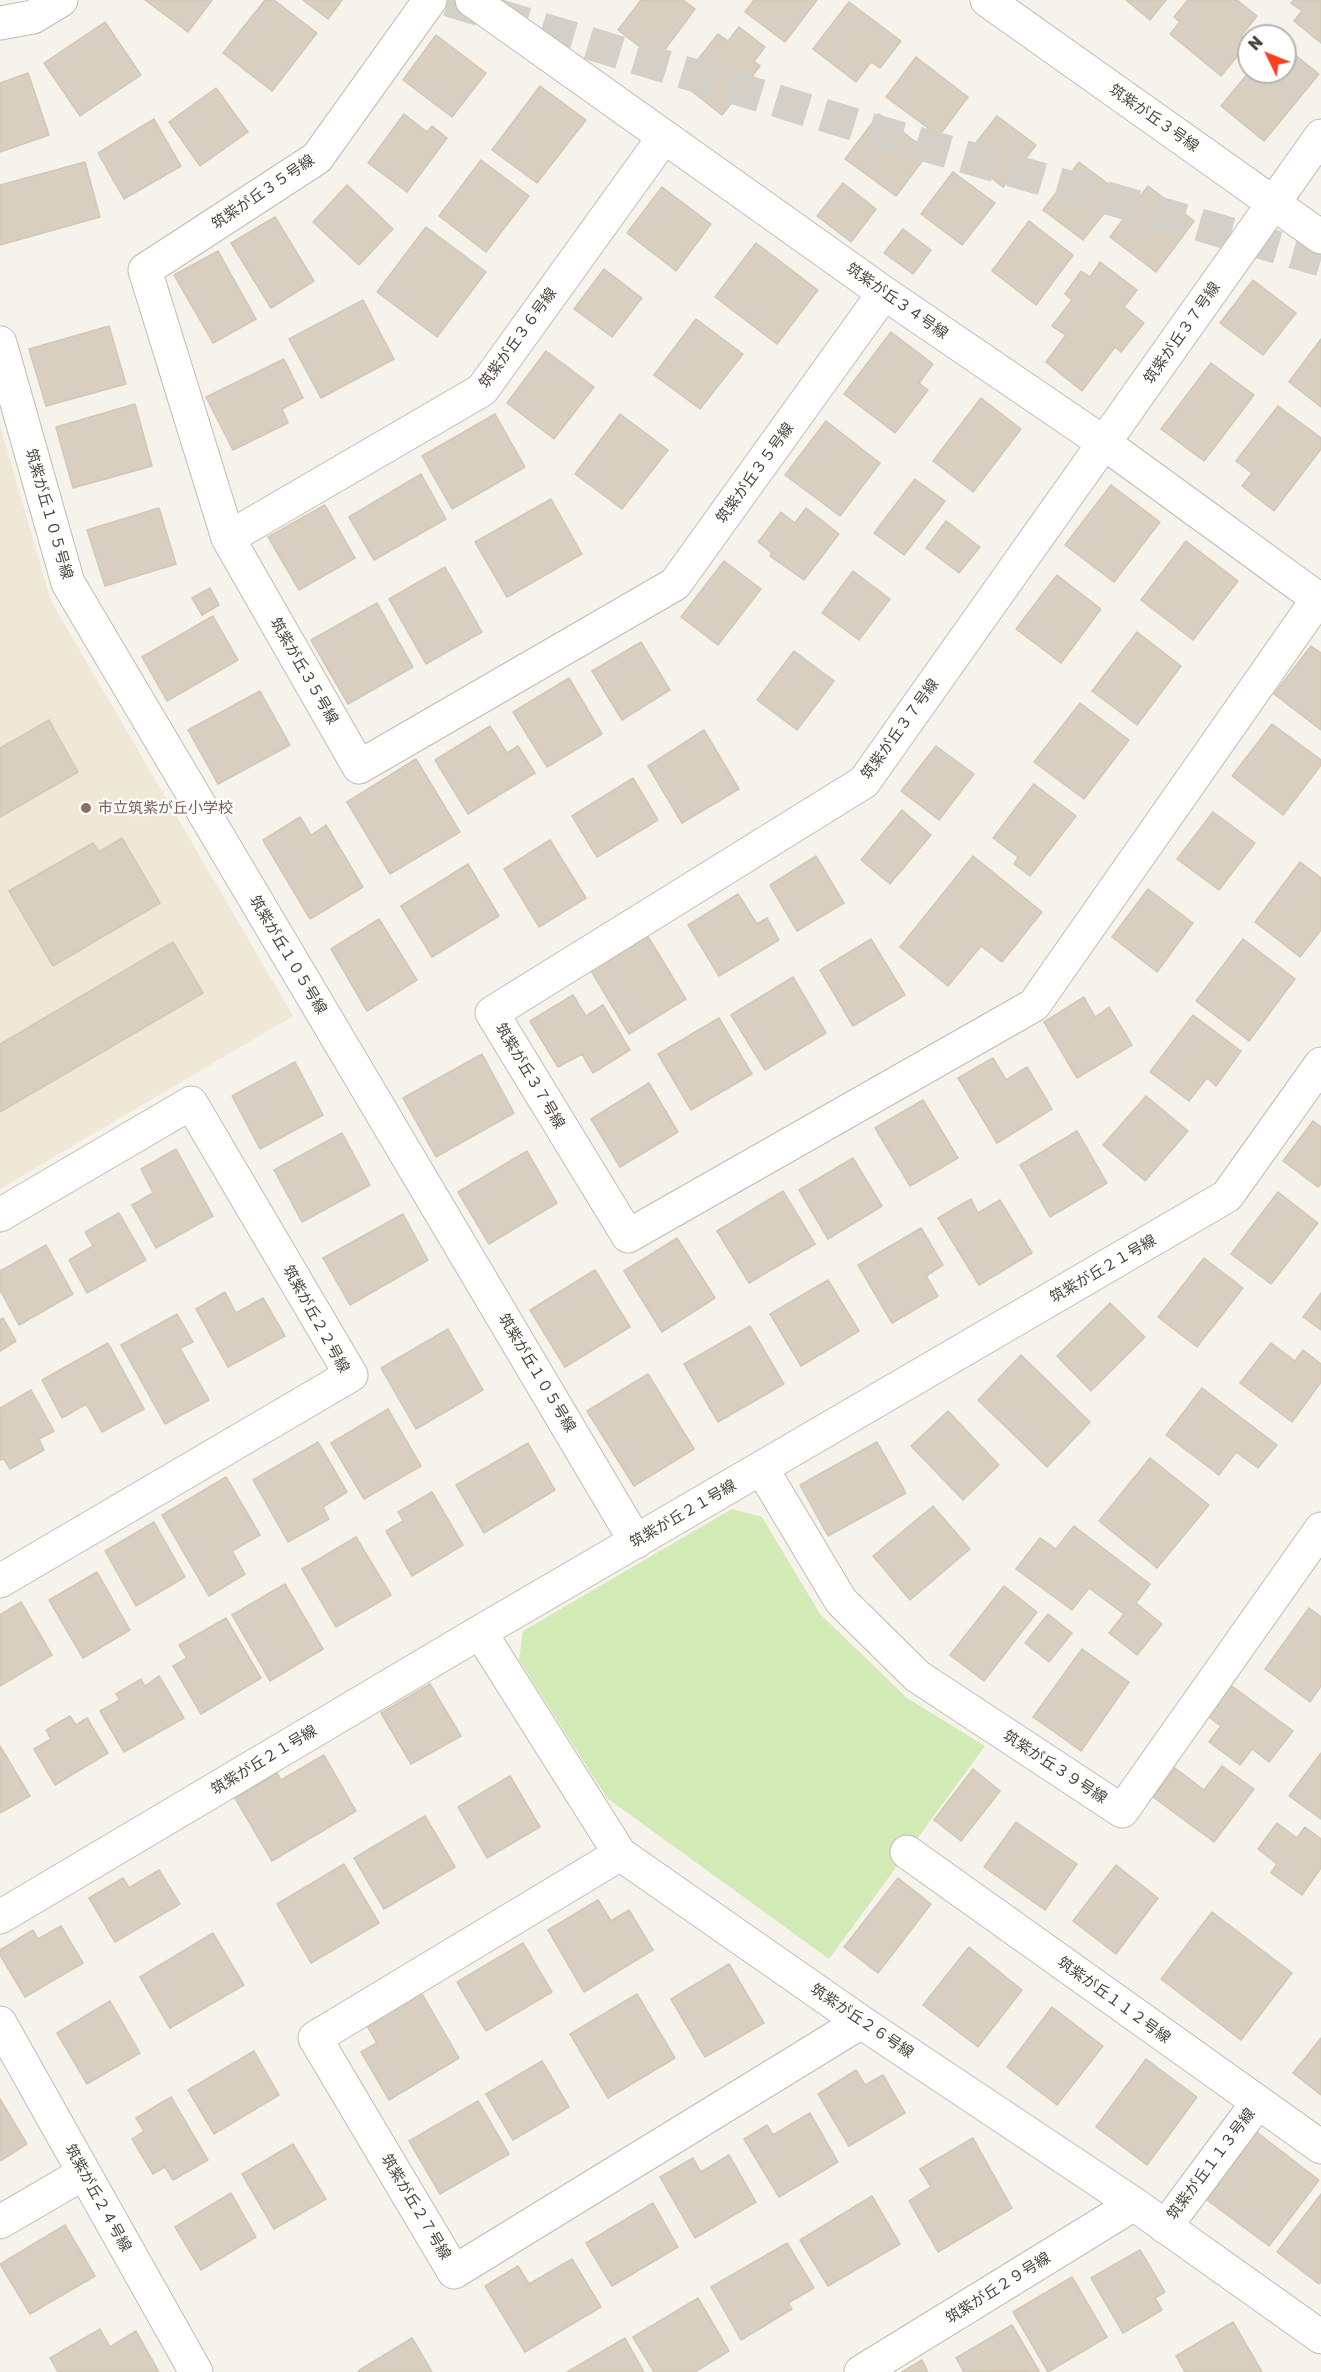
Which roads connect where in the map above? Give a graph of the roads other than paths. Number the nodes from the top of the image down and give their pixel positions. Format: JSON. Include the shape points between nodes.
{"nodes":[{"id":1,"x":61,"y":0,"type":"edge"},
{"id":2,"x":430,"y":0,"type":"edge"},
{"id":3,"x":472,"y":0,"type":"edge"},
{"id":4,"x":987,"y":0,"type":"edge"},
{"id":5,"x":0,"y":23,"type":"edge"},
{"id":6,"x":664,"y":136,"type":"junction"},
{"id":7,"x":1321,"y":136,"type":"edge"},
{"id":8,"x":1274,"y":203,"type":"junction"},
{"id":9,"x":1321,"y":237,"type":"edge"},
{"id":10,"x":884,"y":293,"type":"junction"},
{"id":11,"x":0,"y":344,"type":"edge"},
{"id":12,"x":1104,"y":442,"type":"junction"},
{"id":13,"x":228,"y":538,"type":"junction"},
{"id":14,"x":1320,"y":600,"type":"edge"},
{"id":15,"x":1321,"y":1064,"type":"edge"},
{"id":16,"x":0,"y":1215,"type":"edge"},
{"id":17,"x":762,"y":1469,"type":"junction"},
{"id":18,"x":1321,"y":1529,"type":"edge"},
{"id":19,"x":636,"y":1542,"type":"junction"},
{"id":20,"x":0,"y":1581,"type":"edge"},
{"id":21,"x":480,"y":1632,"type":"junction"},
{"id":22,"x":908,"y":1852,"type":"dead end"},
{"id":23,"x":620,"y":1854,"type":"junction"},
{"id":24,"x":0,"y":1917,"type":"edge"},
{"id":25,"x":861,"y":2022,"type":"junction"},
{"id":26,"x":0,"y":2023,"type":"edge"},
{"id":27,"x":1258,"y":2102,"type":"junction"},
{"id":28,"x":1321,"y":2147,"type":"edge"},
{"id":29,"x":84,"y":2173,"type":"junction"},
{"id":30,"x":1134,"y":2204,"type":"junction"},
{"id":31,"x":0,"y":2222,"type":"edge"},
{"id":32,"x":1165,"y":2226,"type":"junction"},
{"id":33,"x":1321,"y":2337,"type":"edge"},
{"id":34,"x":195,"y":2372,"type":"edge"},
{"id":35,"x":861,"y":2372,"type":"edge"}],
"edges":[{"from":1,"to":5,"type":"street","via":[[33,17]]},
{"from":2,"to":13,"type":"street","name":"筑紫が丘３５号線","via":[[317,158],[145,270]]},
{"from":3,"to":6,"type":"street","name":"筑紫が丘３４号線"},
{"from":4,"to":8,"type":"street","name":"筑紫が丘３号線"},
{"from":6,"to":10,"type":"street","name":"筑紫が丘３４号線"},
{"from":6,"to":13,"type":"street","name":"筑紫が丘３６号線","via":[[482,390]]},
{"from":7,"to":8,"type":"street","name":"筑紫が丘３７号線"},
{"from":8,"to":9,"type":"street","name":"筑紫が丘３号線"},
{"from":8,"to":12,"type":"street","name":"筑紫が丘３７号線"},
{"from":10,"to":12,"type":"street","name":"筑紫が丘３４号線"},
{"from":10,"to":13,"type":"street","name":"筑紫が丘３５号線","via":[[675,584],[359,767]]},
{"from":11,"to":19,"type":"street","name":"筑紫が丘１０５号線","via":[[68,583]]},
{"from":12,"to":14,"type":"street","name":"筑紫が丘３４号線"},
{"from":12,"to":14,"type":"street","name":"筑紫が丘３７号線","via":[[864,782],[492,1013],[628,1236],[1034,1005]]},
{"from":15,"to":17,"type":"street","name":"筑紫が丘２１号線","via":[[1227,1197]]},
{"from":16,"to":20,"type":"street","name":"筑紫が丘２２号線","via":[[190,1103],[351,1375]]},
{"from":17,"to":18,"type":"street","name":"筑紫が丘３９号線","via":[[841,1601],[917,1676],[1122,1811]]},
{"from":17,"to":19,"type":"street","name":"筑紫が丘２１号線"},
{"from":19,"to":21,"type":"street","name":"筑紫が丘２１号線"},
{"from":21,"to":23,"type":"street","name":"筑紫が丘２６号線"},
{"from":21,"to":24,"type":"street","name":"筑紫が丘２１号線"},
{"from":22,"to":27,"type":"street","name":"筑紫が丘１１２号線"},
{"from":23,"to":25,"type":"street","name":"筑紫が丘２６号線"},
{"from":23,"to":25,"type":"street","name":"筑紫が丘２７号線","via":[[315,2037],[454,2272]]},
{"from":25,"to":30,"type":"street","name":"筑紫が丘２６号線"},
{"from":26,"to":29,"type":"street","name":"筑紫が丘２４号線"},
{"from":27,"to":28,"type":"street","name":"筑紫が丘１１２号線"},
{"from":27,"to":32,"type":"street","name":"筑紫が丘１１３号線"},
{"from":29,"to":31,"type":"street"},
{"from":29,"to":34,"type":"street","name":"筑紫が丘２４号線"},
{"from":30,"to":32,"type":"street","name":"筑紫が丘２６号線"},
{"from":30,"to":35,"type":"street","name":"筑紫が丘２９号線"},
{"from":32,"to":33,"type":"street","name":"筑紫が丘２６号線"}]}
